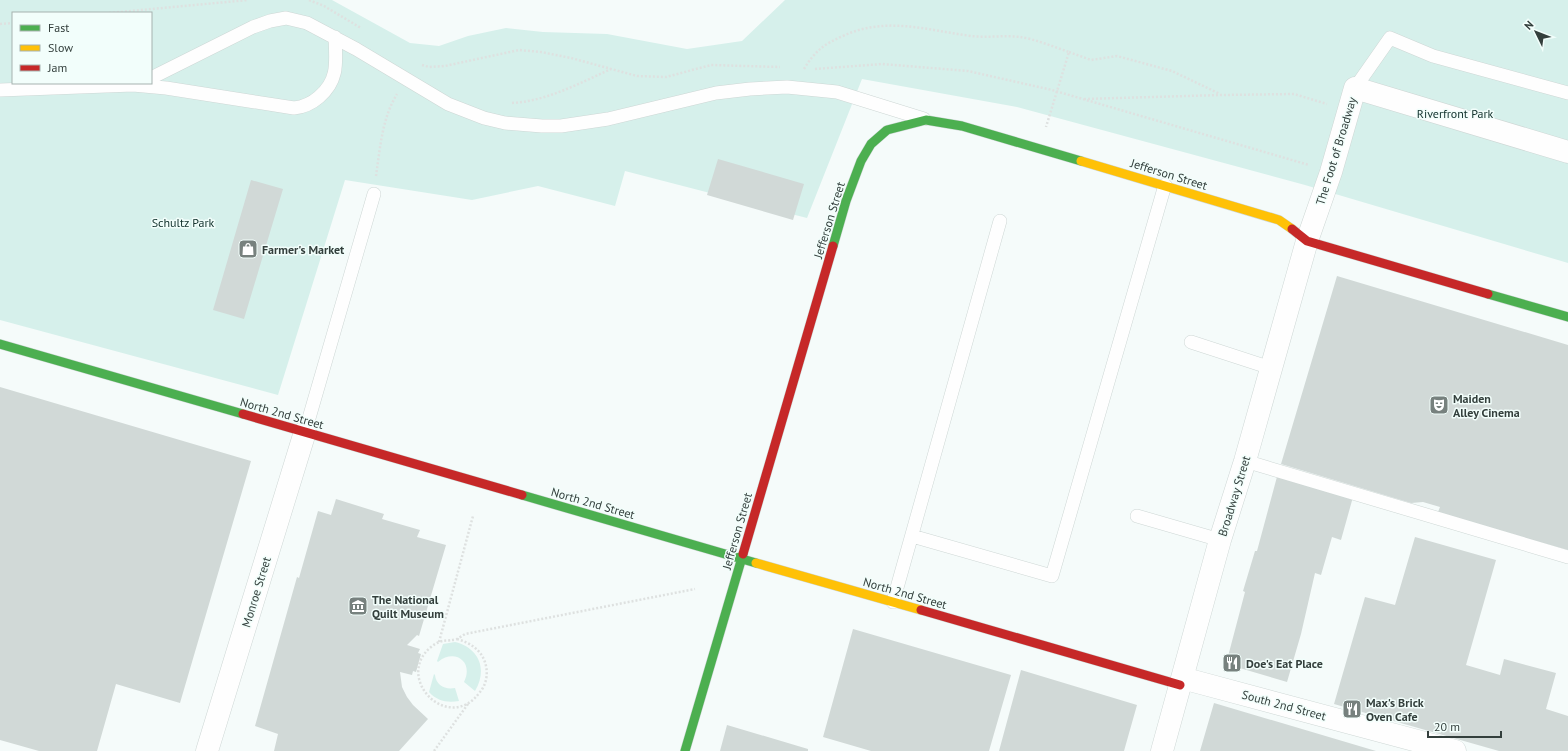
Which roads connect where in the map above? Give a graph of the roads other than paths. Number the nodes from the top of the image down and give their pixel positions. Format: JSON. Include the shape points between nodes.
{"nodes":[{"id":1,"x":335,"y":37,"type":"junction"},
{"id":2,"x":152,"y":78,"type":"edge"},
{"id":3,"x":136,"y":84,"type":"edge"},
{"id":4,"x":1355,"y":88,"type":"junction"},
{"id":5,"x":0,"y":90,"type":"edge"},
{"id":6,"x":1568,"y":93,"type":"edge"},
{"id":7,"x":926,"y":120,"type":"junction"},
{"id":8,"x":1568,"y":152,"type":"edge"},
{"id":9,"x":1165,"y":185,"type":"junction"},
{"id":10,"x":374,"y":194,"type":"road end"},
{"id":11,"x":1000,"y":221,"type":"dead end"},
{"id":12,"x":1307,"y":241,"type":"junction"},
{"id":13,"x":1568,"y":317,"type":"edge"},
{"id":14,"x":1191,"y":342,"type":"dead end"},
{"id":15,"x":0,"y":344,"type":"edge"},
{"id":16,"x":1271,"y":368,"type":"junction"},
{"id":17,"x":304,"y":432,"type":"junction"},
{"id":18,"x":1246,"y":461,"type":"junction"},
{"id":19,"x":1137,"y":516,"type":"dead end"},
{"id":20,"x":912,"y":536,"type":"junction"},
{"id":21,"x":1220,"y":540,"type":"junction"},
{"id":22,"x":1568,"y":557,"type":"edge"},
{"id":23,"x":742,"y":559,"type":"junction"},
{"id":24,"x":893,"y":602,"type":"junction"},
{"id":25,"x":1181,"y":681,"type":"junction"},
{"id":26,"x":207,"y":751,"type":"edge"},
{"id":27,"x":685,"y":751,"type":"edge"},
{"id":28,"x":1162,"y":751,"type":"edge"},
{"id":29,"x":1455,"y":751,"type":"edge"}],
"edges":[{"from":1,"to":2,"type":"lane","via":[[297,20],[270,20]]},
{"from":1,"to":3,"type":"lane","via":[[334,78],[321,96],[303,108]]},
{"from":1,"to":7,"type":"lane","via":[[448,104],[505,123],[561,126],[608,120],[716,93],[787,86],[837,92]]},
{"from":3,"to":5,"type":"lane"},
{"from":4,"to":6,"type":"lane","via":[[1390,38],[1433,56]]},
{"from":4,"to":8,"type":"street","name":"The Foot of Broadway"},
{"from":4,"to":12,"type":"street","name":"The Foot of Broadway","via":[[1331,172]]},
{"from":7,"to":9,"type":"street","name":"Jefferson Street","via":[[962,126]]},
{"from":7,"to":23,"type":"street","name":"Jefferson Street","via":[[887,130],[871,144],[861,161],[844,209]]},
{"from":9,"to":12,"type":"street","name":"Jefferson Street","via":[[1284,222]]},
{"from":9,"to":20,"type":"lane","via":[[1052,576]]},
{"from":10,"to":17,"type":"lane"},
{"from":11,"to":20,"type":"lane"},
{"from":12,"to":13,"type":"street"},
{"from":12,"to":16,"type":"street","name":"Broadway Street"},
{"from":14,"to":16,"type":"lane"},
{"from":15,"to":17,"type":"street","name":"North 2nd Street"},
{"from":16,"to":18,"type":"street","name":"Broadway Street"},
{"from":17,"to":23,"type":"street","name":"North 2nd Street"},
{"from":17,"to":26,"type":"street","name":"Monroe Street"},
{"from":18,"to":21,"type":"street","name":"Broadway Street"},
{"from":18,"to":22,"type":"lane"},
{"from":19,"to":21,"type":"lane"},
{"from":20,"to":24,"type":"lane"},
{"from":21,"to":25,"type":"street","name":"Broadway Street"},
{"from":23,"to":24,"type":"street","name":"North 2nd Street"},
{"from":23,"to":27,"type":"street","name":"Jefferson Street"},
{"from":24,"to":25,"type":"street","name":"North 2nd Street"},
{"from":25,"to":28,"type":"street","name":"Broadway Street"},
{"from":25,"to":29,"type":"street","name":"South 2nd Street"}]}
